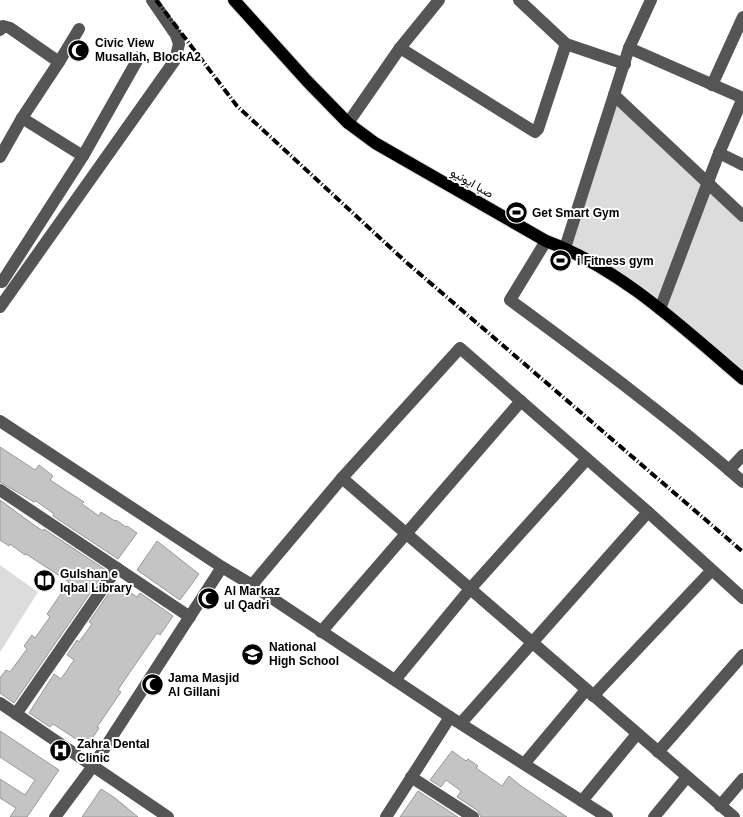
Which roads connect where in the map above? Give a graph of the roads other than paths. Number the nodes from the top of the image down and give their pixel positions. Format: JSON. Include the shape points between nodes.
{"nodes":[{"id":1,"x":152,"y":0,"type":"edge"},
{"id":2,"x":234,"y":0,"type":"edge"},
{"id":3,"x":438,"y":0,"type":"edge"},
{"id":4,"x":519,"y":0,"type":"edge"},
{"id":5,"x":651,"y":0,"type":"edge"},
{"id":6,"x":743,"y":17,"type":"edge"},
{"id":7,"x":79,"y":29,"type":"dead end"},
{"id":8,"x":0,"y":30,"type":"edge"},
{"id":9,"x":566,"y":44,"type":"junction"},
{"id":10,"x":400,"y":48,"type":"junction"},
{"id":11,"x":629,"y":48,"type":"junction"},
{"id":12,"x":139,"y":57,"type":"dead end"},
{"id":13,"x":59,"y":62,"type":"junction"},
{"id":14,"x":625,"y":64,"type":"junction"},
{"id":15,"x":712,"y":85,"type":"junction"},
{"id":16,"x":614,"y":95,"type":"junction"},
{"id":17,"x":743,"y":98,"type":"edge"},
{"id":18,"x":22,"y":118,"type":"junction"},
{"id":19,"x":348,"y":123,"type":"junction"},
{"id":20,"x":719,"y":153,"type":"junction"},
{"id":21,"x":83,"y":156,"type":"junction"},
{"id":22,"x":0,"y":157,"type":"edge"},
{"id":23,"x":743,"y":165,"type":"edge"},
{"id":24,"x":708,"y":183,"type":"junction"},
{"id":25,"x":743,"y":216,"type":"edge"},
{"id":26,"x":546,"y":241,"type":"junction"},
{"id":27,"x":565,"y":248,"type":"junction"},
{"id":28,"x":1,"y":281,"type":"edge"},
{"id":29,"x":14,"y":289,"type":"junction"},
{"id":30,"x":0,"y":307,"type":"edge"},
{"id":31,"x":660,"y":308,"type":"junction"},
{"id":32,"x":743,"y":379,"type":"edge"},
{"id":33,"x":521,"y":401,"type":"junction"},
{"id":34,"x":0,"y":421,"type":"edge"},
{"id":35,"x":743,"y":455,"type":"edge"},
{"id":36,"x":587,"y":459,"type":"junction"},
{"id":37,"x":729,"y":470,"type":"junction"},
{"id":38,"x":342,"y":478,"type":"junction"},
{"id":39,"x":743,"y":482,"type":"edge"},
{"id":40,"x":0,"y":490,"type":"edge"},
{"id":41,"x":648,"y":512,"type":"junction"},
{"id":42,"x":406,"y":533,"type":"junction"},
{"id":43,"x":117,"y":568,"type":"junction"},
{"id":44,"x":222,"y":568,"type":"junction"},
{"id":45,"x":711,"y":571,"type":"junction"},
{"id":46,"x":252,"y":585,"type":"junction"},
{"id":47,"x":470,"y":589,"type":"junction"},
{"id":48,"x":743,"y":598,"type":"edge"},
{"id":49,"x":190,"y":617,"type":"junction"},
{"id":50,"x":321,"y":632,"type":"junction"},
{"id":51,"x":532,"y":643,"type":"junction"},
{"id":52,"x":743,"y":655,"type":"edge"},
{"id":53,"x":395,"y":680,"type":"junction"},
{"id":54,"x":589,"y":693,"type":"junction"},
{"id":55,"x":0,"y":703,"type":"edge"},
{"id":56,"x":16,"y":714,"type":"junction"},
{"id":57,"x":456,"y":720,"type":"junction"},
{"id":58,"x":637,"y":734,"type":"junction"},
{"id":59,"x":658,"y":752,"type":"junction"},
{"id":60,"x":524,"y":764,"type":"junction"},
{"id":61,"x":93,"y":766,"type":"junction"},
{"id":62,"x":411,"y":777,"type":"junction"},
{"id":63,"x":687,"y":777,"type":"junction"},
{"id":64,"x":743,"y":779,"type":"edge"},
{"id":65,"x":582,"y":801,"type":"junction"},
{"id":66,"x":720,"y":806,"type":"junction"},
{"id":67,"x":56,"y":817,"type":"edge"},
{"id":68,"x":168,"y":817,"type":"edge"},
{"id":69,"x":386,"y":817,"type":"edge"},
{"id":70,"x":473,"y":817,"type":"edge"},
{"id":71,"x":607,"y":817,"type":"edge"},
{"id":72,"x":654,"y":817,"type":"edge"},
{"id":73,"x":734,"y":817,"type":"edge"}],
"edges":[{"from":1,"to":29,"type":"street","via":[[176,35],[179,44],[175,60]]},
{"from":2,"to":19,"type":"main road","name":"صبا ایونیو"},
{"from":3,"to":10,"type":"street"},
{"from":4,"to":9,"type":"street"},
{"from":5,"to":11,"type":"street"},
{"from":6,"to":15,"type":"street"},
{"from":7,"to":13,"type":"street"},
{"from":8,"to":13,"type":"street","via":[[3,26],[10,28]]},
{"from":9,"to":10,"type":"street","via":[[535,132]]},
{"from":9,"to":14,"type":"street"},
{"from":10,"to":19,"type":"street"},
{"from":11,"to":14,"type":"street"},
{"from":11,"to":15,"type":"street"},
{"from":12,"to":21,"type":"street"},
{"from":13,"to":18,"type":"street"},
{"from":14,"to":16,"type":"street"},
{"from":15,"to":17,"type":"street"},
{"from":16,"to":24,"type":"street"},
{"from":16,"to":27,"type":"street"},
{"from":17,"to":20,"type":"street"},
{"from":18,"to":21,"type":"street"},
{"from":18,"to":22,"type":"street"},
{"from":19,"to":26,"type":"main road","name":"صبا ایونیو"},
{"from":20,"to":23,"type":"street"},
{"from":20,"to":24,"type":"street"},
{"from":21,"to":28,"type":"street"},
{"from":24,"to":25,"type":"street"},
{"from":24,"to":31,"type":"street"},
{"from":26,"to":27,"type":"main road","name":"صبا ایونیو"},
{"from":26,"to":37,"type":"street","via":[[510,300],[637,394]]},
{"from":27,"to":31,"type":"main road","name":"صبا ایونیو","via":[[613,275]]},
{"from":28,"to":29,"type":"street"},
{"from":29,"to":30,"type":"street"},
{"from":31,"to":32,"type":"main road","name":"صبا ایونیو"},
{"from":33,"to":36,"type":"street"},
{"from":33,"to":38,"type":"street","via":[[460,348]]},
{"from":33,"to":42,"type":"street"},
{"from":34,"to":44,"type":"street"},
{"from":35,"to":37,"type":"street"},
{"from":36,"to":41,"type":"street"},
{"from":36,"to":47,"type":"street"},
{"from":37,"to":39,"type":"street"},
{"from":38,"to":42,"type":"street"},
{"from":38,"to":46,"type":"street"},
{"from":40,"to":43,"type":"street"},
{"from":41,"to":45,"type":"street"},
{"from":41,"to":51,"type":"street"},
{"from":42,"to":47,"type":"street"},
{"from":42,"to":50,"type":"street"},
{"from":43,"to":49,"type":"street"},
{"from":43,"to":56,"type":"street"},
{"from":44,"to":46,"type":"street"},
{"from":44,"to":49,"type":"street"},
{"from":45,"to":48,"type":"street"},
{"from":45,"to":54,"type":"street"},
{"from":46,"to":50,"type":"street"},
{"from":47,"to":51,"type":"street"},
{"from":47,"to":53,"type":"street"},
{"from":49,"to":61,"type":"street"},
{"from":50,"to":53,"type":"street"},
{"from":51,"to":54,"type":"street"},
{"from":51,"to":57,"type":"street"},
{"from":52,"to":59,"type":"street"},
{"from":53,"to":57,"type":"street"},
{"from":54,"to":58,"type":"street"},
{"from":54,"to":60,"type":"street"},
{"from":55,"to":56,"type":"street"},
{"from":56,"to":61,"type":"street"},
{"from":57,"to":60,"type":"street"},
{"from":57,"to":62,"type":"street"},
{"from":58,"to":59,"type":"street"},
{"from":58,"to":65,"type":"street"},
{"from":59,"to":63,"type":"street"},
{"from":60,"to":65,"type":"street"},
{"from":61,"to":67,"type":"street"},
{"from":61,"to":68,"type":"street"},
{"from":62,"to":69,"type":"street"},
{"from":62,"to":70,"type":"street"},
{"from":63,"to":66,"type":"street"},
{"from":63,"to":72,"type":"street"},
{"from":64,"to":66,"type":"street"},
{"from":65,"to":71,"type":"street"},
{"from":66,"to":73,"type":"street"}]}
